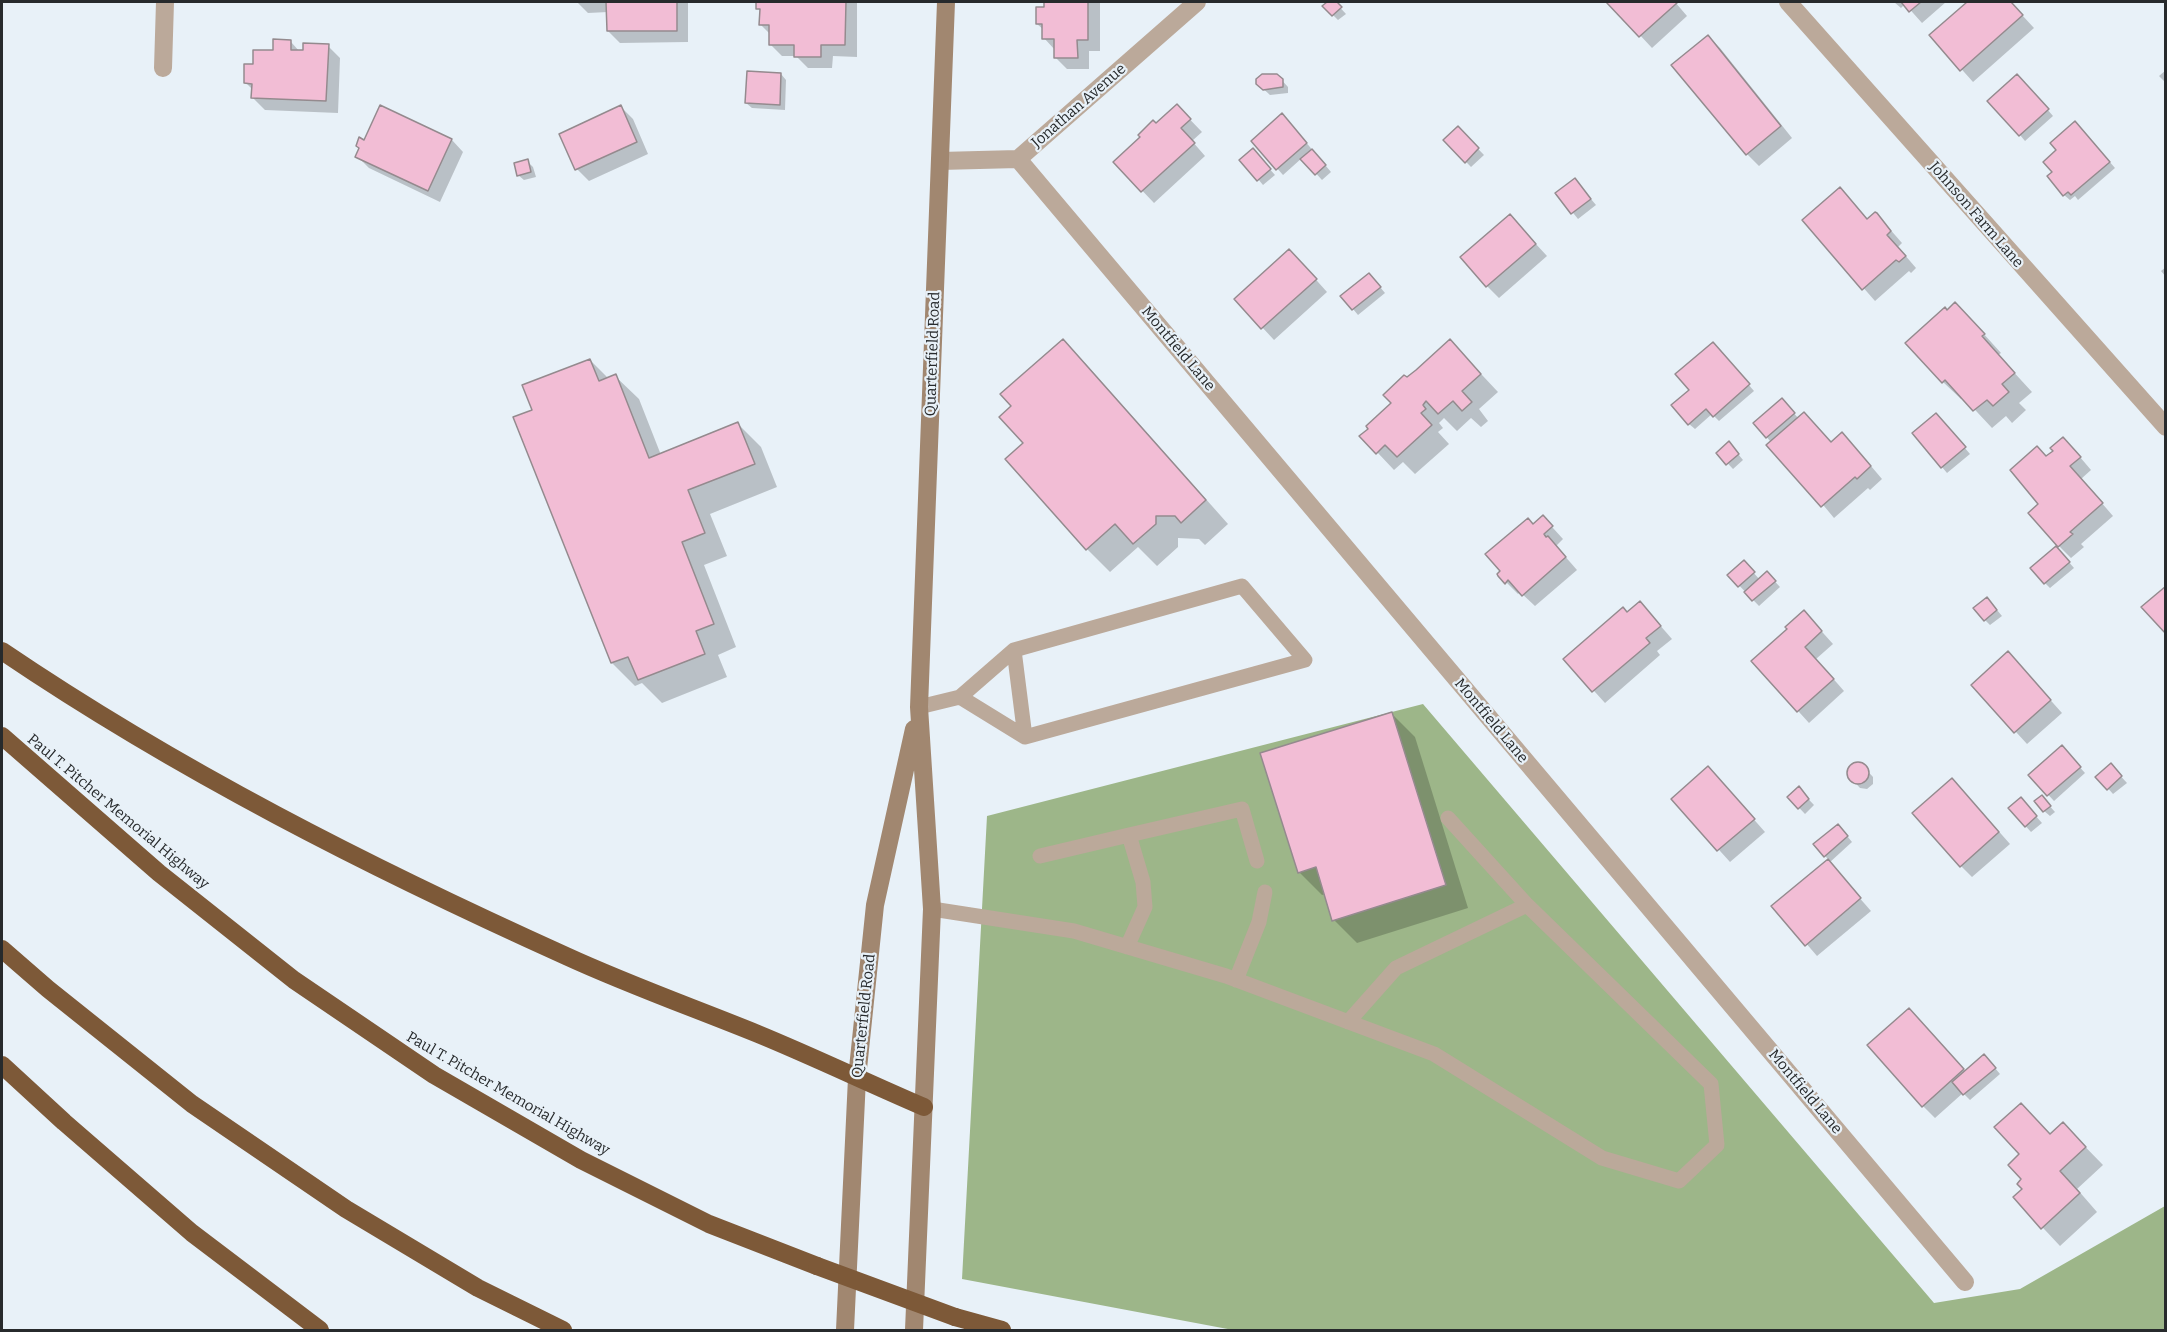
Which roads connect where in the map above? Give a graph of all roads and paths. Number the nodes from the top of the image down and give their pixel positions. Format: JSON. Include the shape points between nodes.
{"nodes":[{"id":1,"x":165,"y":2,"type":"edge"},
{"id":2,"x":946,"y":2,"type":"edge"},
{"id":3,"x":1197,"y":2,"type":"edge"},
{"id":4,"x":1788,"y":2,"type":"edge"},
{"id":5,"x":163,"y":68,"type":"dead end"},
{"id":6,"x":1018,"y":159,"type":"junction"},
{"id":7,"x":940,"y":161,"type":"junction"},
{"id":8,"x":2166,"y":427,"type":"edge"},
{"id":9,"x":1014,"y":650,"type":"junction"},
{"id":10,"x":2,"y":651,"type":"edge"},
{"id":11,"x":960,"y":697,"type":"junction"},
{"id":12,"x":919,"y":707,"type":"junction"},
{"id":13,"x":2,"y":736,"type":"edge"},
{"id":14,"x":1025,"y":737,"type":"junction"},
{"id":15,"x":1448,"y":818,"type":"dead end"},
{"id":16,"x":1129,"y":835,"type":"junction"},
{"id":17,"x":1040,"y":856,"type":"dead end"},
{"id":18,"x":1257,"y":861,"type":"dead end"},
{"id":19,"x":1265,"y":892,"type":"dead end"},
{"id":20,"x":1527,"y":905,"type":"junction"},
{"id":21,"x":932,"y":909,"type":"junction"},
{"id":22,"x":1127,"y":947,"type":"junction"},
{"id":23,"x":2,"y":949,"type":"edge"},
{"id":24,"x":1236,"y":980,"type":"junction"},
{"id":25,"x":1348,"y":1022,"type":"junction"},
{"id":26,"x":2,"y":1065,"type":"edge"},
{"id":27,"x":857,"y":1078,"type":"junction"},
{"id":28,"x":924,"y":1107,"type":"junction"},
{"id":29,"x":1965,"y":1282,"type":"dead end"},
{"id":30,"x":320,"y":1330,"type":"edge"},
{"id":31,"x":563,"y":1330,"type":"edge"},
{"id":32,"x":845,"y":1330,"type":"edge"},
{"id":33,"x":914,"y":1330,"type":"edge"},
{"id":34,"x":1002,"y":1330,"type":"edge"}],
"edges":[{"from":1,"to":5,"type":"street"},
{"from":2,"to":7,"type":"main road","name":"Quarterfield Road"},
{"from":3,"to":6,"type":"street","name":"Jonathan Avenue"},
{"from":4,"to":8,"type":"street","name":"Johnson Farm Lane"},
{"from":6,"to":7,"type":"street","name":"Jonathan Avenue"},
{"from":6,"to":29,"type":"street","name":"Montfield Lane"},
{"from":7,"to":12,"type":"main road","name":"Quarterfield Road"},
{"from":9,"to":11,"type":"lane"},
{"from":9,"to":14,"type":"lane"},
{"from":9,"to":14,"type":"lane","via":[[1242,586],[1305,660]]},
{"from":10,"to":27,"type":"highway","via":[[172,757],[435,896],[569,958]]},
{"from":11,"to":12,"type":"lane"},
{"from":11,"to":14,"type":"lane"},
{"from":12,"to":21,"type":"main road","name":"Quarterfield Road"},
{"from":12,"to":27,"type":"main road","name":"Quarterfield Road","via":[[875,905]]},
{"from":13,"to":34,"type":"highway","name":"Paul T. Pitcher Memorial Highway","bridge":true,"via":[[159,873],[285,973],[434,1075],[581,1160],[709,1224],[956,1317]]},
{"from":15,"to":20,"type":"lane"},
{"from":16,"to":17,"type":"lane"},
{"from":16,"to":18,"type":"lane","via":[[1242,809]]},
{"from":16,"to":22,"type":"lane","via":[[1143,882],[1145,907]]},
{"from":19,"to":24,"type":"lane","via":[[1259,922]]},
{"from":20,"to":25,"type":"lane","via":[[1396,968]]},
{"from":20,"to":25,"type":"lane","via":[[1711,1084],[1718,1145],[1679,1181],[1602,1158],[1434,1054]]},
{"from":21,"to":22,"type":"lane","via":[[1074,931]]},
{"from":21,"to":28,"type":"main road","name":"Quarterfield Road"},
{"from":22,"to":24,"type":"lane"},
{"from":23,"to":31,"type":"highway","via":[[192,1104],[346,1209],[478,1288]]},
{"from":24,"to":25,"type":"lane"},
{"from":26,"to":30,"type":"highway","via":[[192,1233]]},
{"from":27,"to":28,"type":"highway"},
{"from":27,"to":32,"type":"main road","name":"Quarterfield Road"},
{"from":28,"to":33,"type":"main road","name":"Quarterfield Road"}]}
